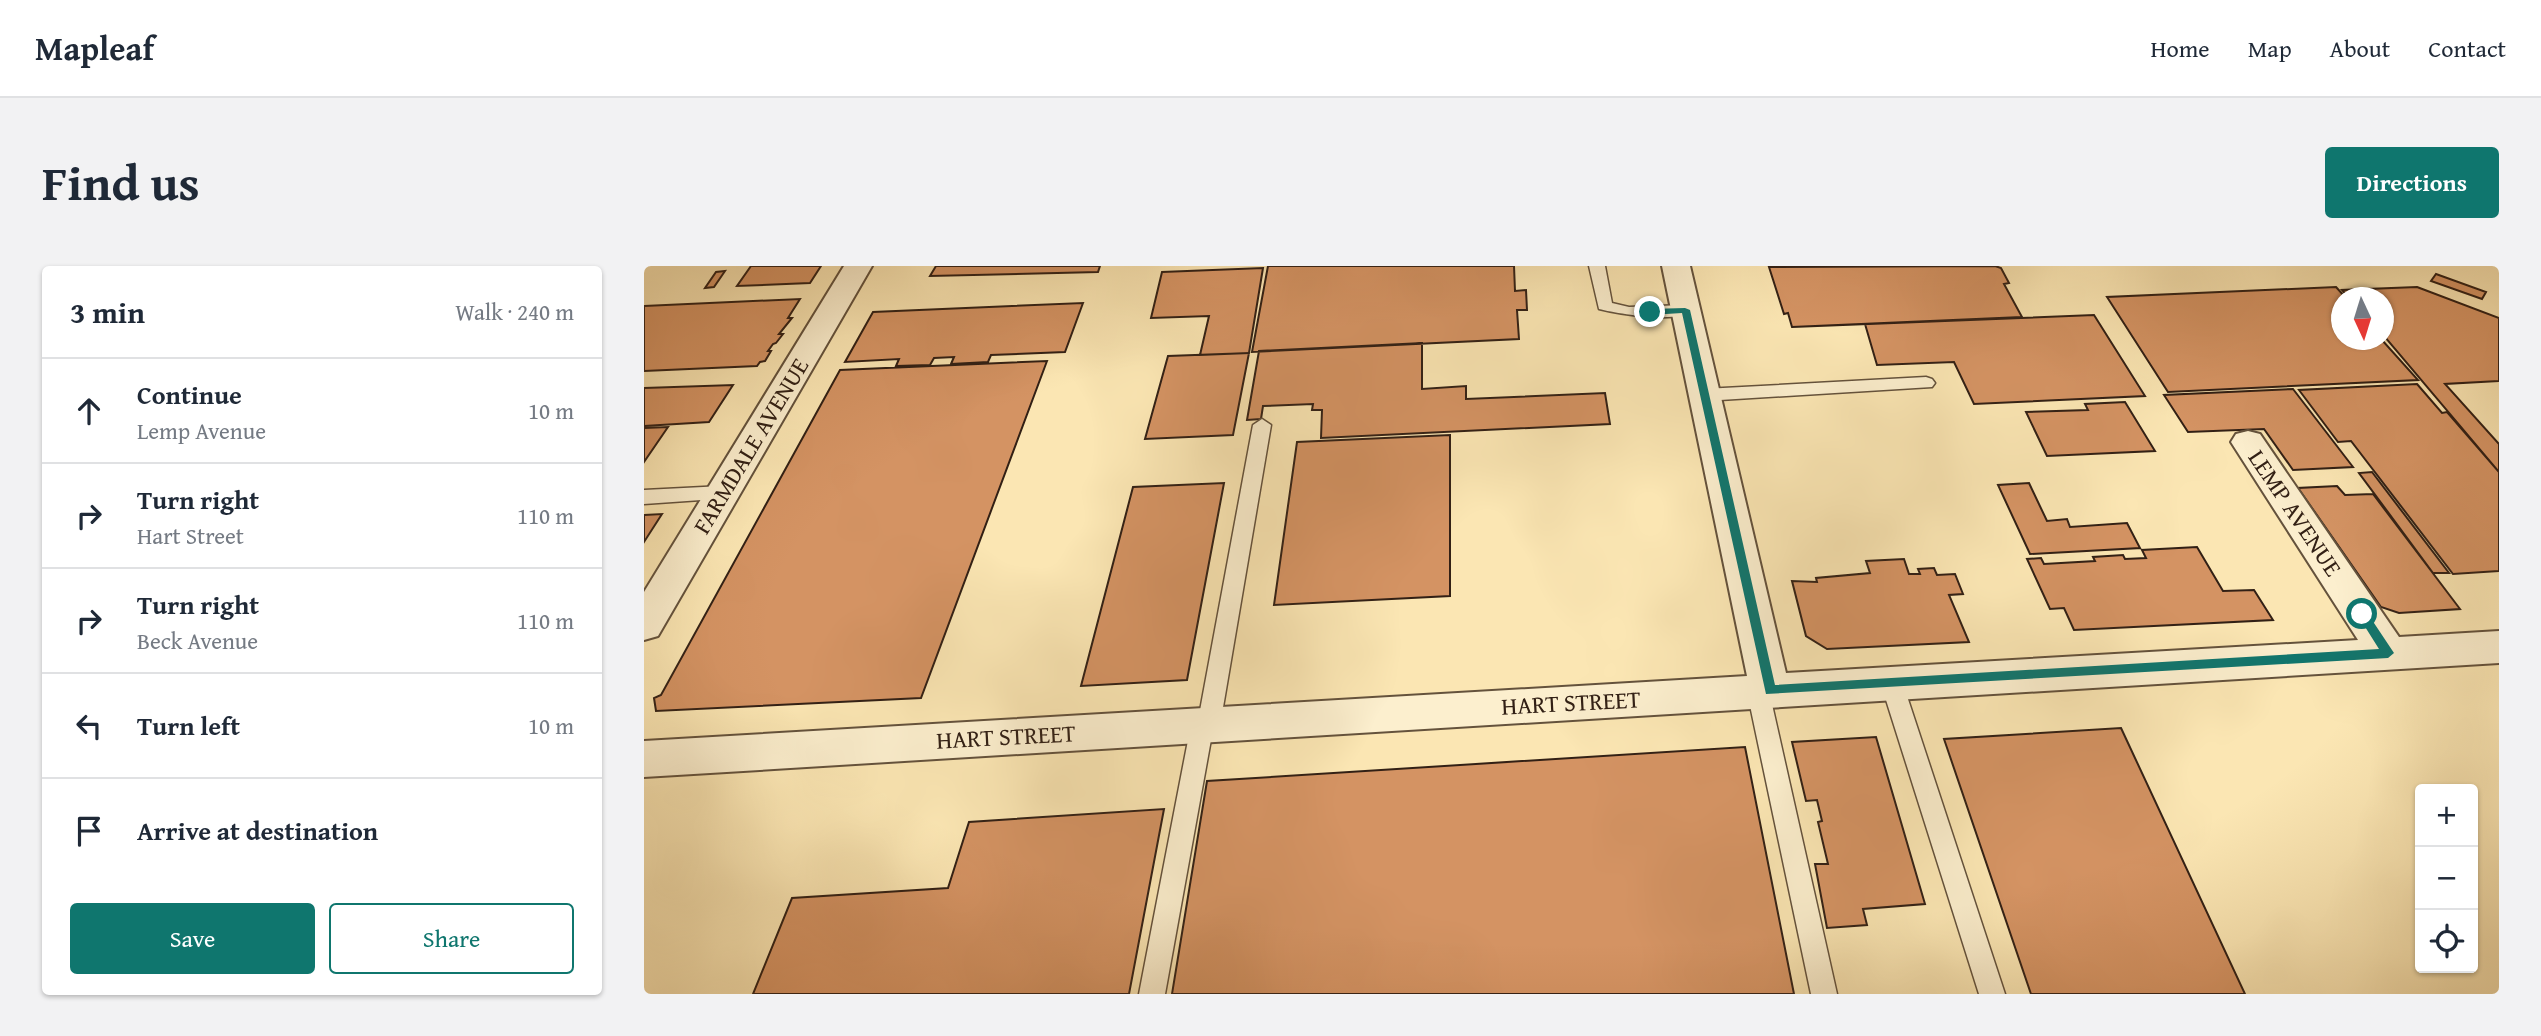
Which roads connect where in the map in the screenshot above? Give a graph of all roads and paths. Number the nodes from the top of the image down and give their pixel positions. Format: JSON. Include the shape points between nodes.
{"nodes":[{"id":1,"x":858,"y":266,"type":"edge"},
{"id":2,"x":1597,"y":266,"type":"edge"},
{"id":3,"x":1676,"y":266,"type":"edge"},
{"id":4,"x":1685,"y":310,"type":"junction"},
{"id":5,"x":1926,"y":383,"type":"dead end"},
{"id":6,"x":1704,"y":394,"type":"junction"},
{"id":7,"x":1262,"y":425,"type":"dead end"},
{"id":8,"x":2248,"y":442,"type":"dead end"},
{"id":9,"x":723,"y":493,"type":"junction"},
{"id":10,"x":644,"y":497,"type":"edge"},
{"id":11,"x":644,"y":625,"type":"edge"},
{"id":12,"x":2499,"y":647,"type":"edge"},
{"id":13,"x":2388,"y":653,"type":"junction"},
{"id":14,"x":1892,"y":684,"type":"junction"},
{"id":15,"x":1764,"y":691,"type":"junction"},
{"id":16,"x":1206,"y":725,"type":"junction"},
{"id":17,"x":644,"y":759,"type":"edge"},
{"id":18,"x":1152,"y":994,"type":"edge"},
{"id":19,"x":1824,"y":994,"type":"edge"},
{"id":20,"x":1992,"y":994,"type":"edge"}],
"edges":[{"from":1,"to":9,"type":"street","name":"FARMDALE AVENUE"},
{"from":2,"to":4,"type":"lane","via":[[1605,306],[1629,312]]},
{"from":3,"to":4,"type":"street"},
{"from":4,"to":6,"type":"street"},
{"from":5,"to":6,"type":"lane"},
{"from":6,"to":15,"type":"street"},
{"from":7,"to":16,"type":"lane"},
{"from":8,"to":13,"type":"street","name":"LEMP AVENUE"},
{"from":9,"to":10,"type":"lane"},
{"from":9,"to":11,"type":"street","name":"FARMDALE AVENUE"},
{"from":12,"to":13,"type":"street","name":"HART STREET"},
{"from":13,"to":14,"type":"street","name":"HART STREET"},
{"from":14,"to":15,"type":"street","name":"HART STREET"},
{"from":14,"to":20,"type":"lane"},
{"from":15,"to":16,"type":"street","name":"HART STREET"},
{"from":15,"to":19,"type":"lane"},
{"from":16,"to":17,"type":"street","name":"HART STREET"},
{"from":16,"to":18,"type":"lane"}]}
